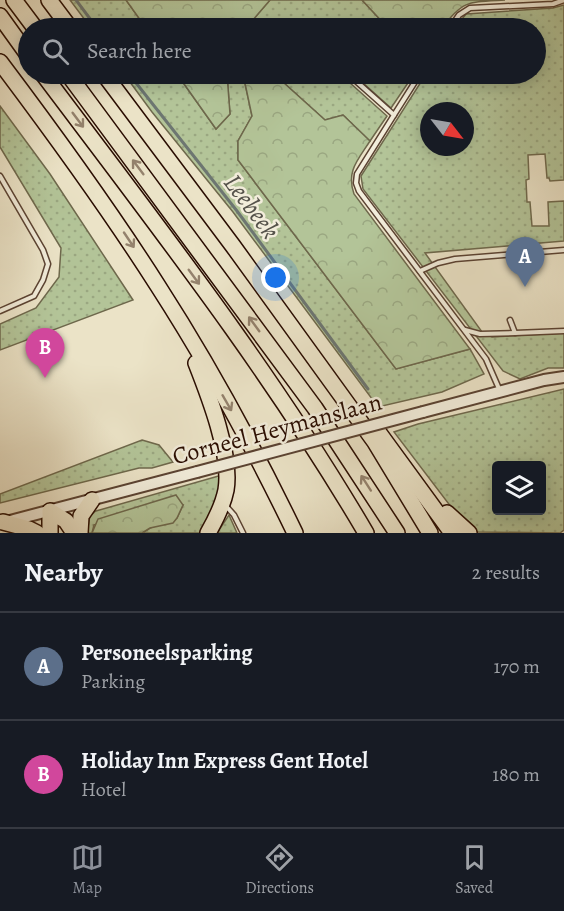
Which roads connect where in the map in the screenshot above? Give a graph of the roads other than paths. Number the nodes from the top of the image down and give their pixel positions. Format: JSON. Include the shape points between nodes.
{"nodes":[{"id":1,"x":14,"y":0,"type":"edge"},
{"id":2,"x":49,"y":0,"type":"edge"},
{"id":3,"x":564,"y":0,"type":"edge"},
{"id":4,"x":0,"y":16,"type":"edge"},
{"id":5,"x":28,"y":18,"type":"edge"},
{"id":6,"x":62,"y":18,"type":"edge"},
{"id":7,"x":457,"y":18,"type":"edge"},
{"id":8,"x":18,"y":40,"type":"edge"},
{"id":9,"x":0,"y":62,"type":"edge"},
{"id":10,"x":50,"y":84,"type":"edge"},
{"id":11,"x":75,"y":84,"type":"edge"},
{"id":12,"x":112,"y":84,"type":"edge"},
{"id":13,"x":359,"y":84,"type":"edge"},
{"id":14,"x":414,"y":84,"type":"edge"},
{"id":15,"x":394,"y":115,"type":"junction"},
{"id":16,"x":0,"y":176,"type":"edge"},
{"id":17,"x":233,"y":246,"type":"junction"},
{"id":18,"x":564,"y":250,"type":"edge"},
{"id":19,"x":420,"y":271,"type":"junction"},
{"id":20,"x":0,"y":311,"type":"edge"},
{"id":21,"x":177,"y":316,"type":"junction"},
{"id":22,"x":510,"y":320,"type":"dead end"},
{"id":23,"x":464,"y":330,"type":"junction"},
{"id":24,"x":564,"y":331,"type":"edge"},
{"id":25,"x":515,"y":333,"type":"junction"},
{"id":26,"x":564,"y":377,"type":"edge"},
{"id":27,"x":500,"y":392,"type":"junction"},
{"id":28,"x":387,"y":443,"type":"junction"},
{"id":29,"x":92,"y":500,"type":"junction"},
{"id":30,"x":223,"y":503,"type":"junction"},
{"id":31,"x":50,"y":511,"type":"junction"},
{"id":32,"x":2,"y":523,"type":"edge"},
{"id":33,"x":37,"y":533,"type":"edge"},
{"id":34,"x":51,"y":533,"type":"edge"},
{"id":35,"x":74,"y":533,"type":"edge"},
{"id":36,"x":80,"y":533,"type":"edge"},
{"id":37,"x":208,"y":533,"type":"edge"},
{"id":38,"x":243,"y":533,"type":"edge"},
{"id":39,"x":295,"y":533,"type":"edge"},
{"id":40,"x":366,"y":533,"type":"edge"},
{"id":41,"x":397,"y":533,"type":"edge"},
{"id":42,"x":430,"y":533,"type":"edge"},
{"id":43,"x":452,"y":533,"type":"edge"},
{"id":44,"x":469,"y":533,"type":"edge"}],
"edges":[{"from":1,"to":5,"type":"highway"},
{"from":2,"to":6,"type":"highway"},
{"from":3,"to":7,"type":"lane","via":[[553,4],[470,8]]},
{"from":4,"to":8,"type":"highway"},
{"from":9,"to":21,"type":"highway","one_way":true,"via":[[83,175]]},
{"from":10,"to":40,"type":"highway","one_way":true,"via":[[246,347],[300,425]]},
{"from":41,"to":11,"type":"highway","one_way":true,"via":[[315,408]]},
{"from":12,"to":17,"type":"highway"},
{"from":13,"to":15,"type":"lane"},
{"from":14,"to":15,"type":"lane"},
{"from":15,"to":19,"type":"lane","via":[[357,174],[356,183]]},
{"from":16,"to":20,"type":"lane","via":[[44,250],[48,264],[34,296]]},
{"from":17,"to":28,"type":"highway"},
{"from":17,"to":42,"type":"highway","via":[[375,442]]},
{"from":18,"to":19,"type":"lane","via":[[454,259]]},
{"from":19,"to":23,"type":"lane"},
{"from":21,"to":30,"type":"highway","via":[[221,438],[227,477]]},
{"from":21,"to":39,"type":"highway","one_way":true},
{"from":22,"to":25,"type":"lane"},
{"from":23,"to":25,"type":"lane","via":[[480,334]]},
{"from":23,"to":27,"type":"lane","via":[[493,371]]},
{"from":24,"to":25,"type":"lane"},
{"from":26,"to":27,"type":"street","name":"Corneel Heymanslaan"},
{"from":27,"to":29,"type":"street","name":"Corneel Heymanslaan","bridge":true},
{"from":28,"to":43,"type":"highway"},
{"from":28,"to":44,"type":"highway","via":[[442,509]]},
{"from":29,"to":31,"type":"street","name":"Corneel Heymanslaan"},
{"from":29,"to":36,"type":"highway","via":[[81,516]]},
{"from":30,"to":37,"type":"highway"},
{"from":30,"to":38,"type":"lane"},
{"from":31,"to":32,"type":"street","name":"Corneel Heymanslaan"},
{"from":31,"to":34,"type":"highway"},
{"from":31,"to":35,"type":"highway","via":[[66,521]]},
{"from":32,"to":33,"type":"highway"}]}
